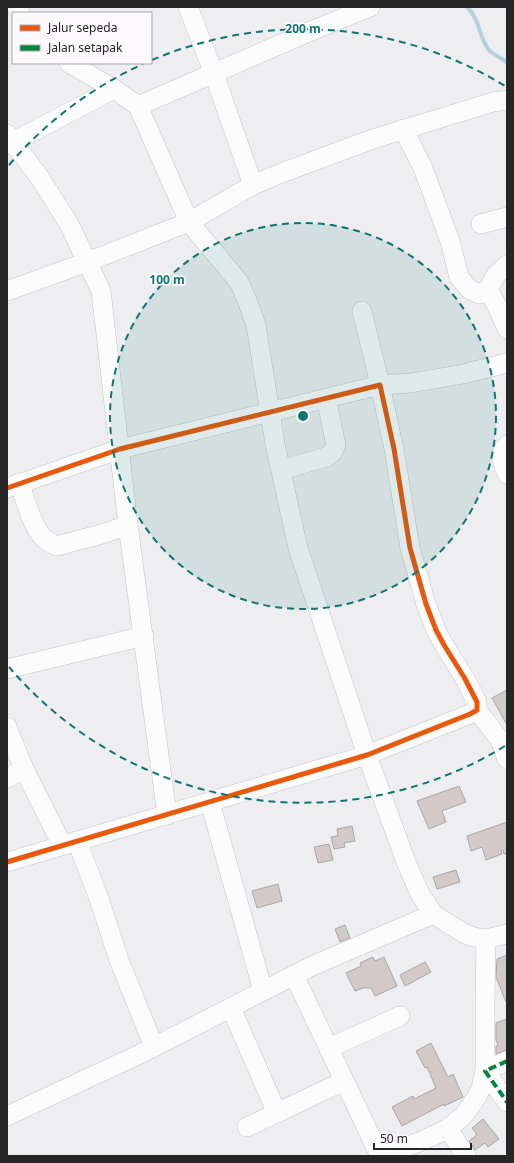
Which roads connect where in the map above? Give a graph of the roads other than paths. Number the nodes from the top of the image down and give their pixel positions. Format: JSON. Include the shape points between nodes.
{"nodes":[{"id":1,"x":188,"y":7,"type":"edge"},
{"id":2,"x":370,"y":7,"type":"edge"},
{"id":3,"x":71,"y":64,"type":"edge"},
{"id":4,"x":214,"y":74,"type":"junction"},
{"id":5,"x":114,"y":89,"type":"junction"},
{"id":6,"x":507,"y":100,"type":"edge"},
{"id":7,"x":138,"y":106,"type":"junction"},
{"id":8,"x":403,"y":129,"type":"junction"},
{"id":9,"x":9,"y":140,"type":"edge"},
{"id":10,"x":253,"y":184,"type":"junction"},
{"id":11,"x":507,"y":217,"type":"edge"},
{"id":12,"x":189,"y":222,"type":"junction"},
{"id":13,"x":480,"y":224,"type":"dead end"},
{"id":14,"x":87,"y":262,"type":"junction"},
{"id":15,"x":507,"y":265,"type":"edge"},
{"id":16,"x":488,"y":290,"type":"junction"},
{"id":17,"x":7,"y":291,"type":"edge"},
{"id":18,"x":362,"y":311,"type":"dead end"},
{"id":19,"x":507,"y":329,"type":"edge"},
{"id":20,"x":507,"y":363,"type":"edge"},
{"id":21,"x":380,"y":384,"type":"junction"},
{"id":22,"x":326,"y":398,"type":"junction"},
{"id":23,"x":270,"y":412,"type":"junction"},
{"id":24,"x":507,"y":445,"type":"edge"},
{"id":25,"x":120,"y":449,"type":"junction"},
{"id":26,"x":281,"y":470,"type":"junction"},
{"id":27,"x":507,"y":474,"type":"edge"},
{"id":28,"x":13,"y":485,"type":"edge"},
{"id":29,"x":128,"y":525,"type":"junction"},
{"id":30,"x":144,"y":636,"type":"junction"},
{"id":31,"x":7,"y":668,"type":"edge"},
{"id":32,"x":477,"y":710,"type":"junction"},
{"id":33,"x":7,"y":727,"type":"edge"},
{"id":34,"x":367,"y":755,"type":"junction"},
{"id":35,"x":507,"y":759,"type":"edge"},
{"id":36,"x":24,"y":769,"type":"junction"},
{"id":37,"x":7,"y":778,"type":"edge"},
{"id":38,"x":210,"y":802,"type":"junction"},
{"id":39,"x":167,"y":815,"type":"junction"},
{"id":40,"x":70,"y":843,"type":"junction"},
{"id":41,"x":7,"y":862,"type":"edge"},
{"id":42,"x":433,"y":914,"type":"junction"},
{"id":43,"x":507,"y":934,"type":"edge"},
{"id":44,"x":486,"y":939,"type":"junction"},
{"id":45,"x":294,"y":975,"type":"junction"},
{"id":46,"x":263,"y":991,"type":"junction"},
{"id":47,"x":231,"y":1008,"type":"junction"},
{"id":48,"x":400,"y":1016,"type":"dead end"},
{"id":49,"x":154,"y":1047,"type":"junction"},
{"id":50,"x":329,"y":1048,"type":"junction"},
{"id":51,"x":507,"y":1061,"type":"edge"},
{"id":52,"x":485,"y":1070,"type":"junction"},
{"id":53,"x":344,"y":1081,"type":"junction"},
{"id":54,"x":507,"y":1102,"type":"edge"},
{"id":55,"x":276,"y":1113,"type":"junction"},
{"id":56,"x":7,"y":1116,"type":"edge"},
{"id":57,"x":247,"y":1127,"type":"dead end"},
{"id":58,"x":448,"y":1128,"type":"junction"},
{"id":59,"x":381,"y":1156,"type":"edge"},
{"id":60,"x":466,"y":1156,"type":"edge"}],
"edges":[{"from":1,"to":4,"type":"street"},
{"from":2,"to":4,"type":"street"},
{"from":3,"to":5,"type":"street"},
{"from":4,"to":7,"type":"street"},
{"from":4,"to":10,"type":"street"},
{"from":5,"to":7,"type":"street"},
{"from":5,"to":9,"type":"street"},
{"from":6,"to":8,"type":"street"},
{"from":7,"to":12,"type":"street"},
{"from":8,"to":10,"type":"street"},
{"from":8,"to":16,"type":"street","via":[[423,168],[450,241],[459,277],[469,290],[479,294]]},
{"from":9,"to":14,"type":"street","via":[[40,178],[69,224]]},
{"from":10,"to":12,"type":"street"},
{"from":11,"to":13,"type":"street"},
{"from":12,"to":14,"type":"street"},
{"from":12,"to":23,"type":"street","via":[[239,282],[247,300],[256,325]]},
{"from":14,"to":17,"type":"street"},
{"from":14,"to":25,"type":"street","via":[[101,291]]},
{"from":15,"to":16,"type":"street","via":[[496,275]]},
{"from":16,"to":19,"type":"street"},
{"from":18,"to":21,"type":"street"},
{"from":20,"to":21,"type":"street","via":[[411,383]]},
{"from":21,"to":22,"type":"street"},
{"from":21,"to":32,"type":"street","via":[[394,449],[410,548],[426,604],[436,630],[477,702]]},
{"from":22,"to":23,"type":"street"},
{"from":22,"to":26,"type":"street","via":[[336,444],[332,452],[326,457]]},
{"from":23,"to":25,"type":"street"},
{"from":23,"to":26,"type":"street"},
{"from":24,"to":27,"type":"street","via":[[501,460]]},
{"from":25,"to":28,"type":"street"},
{"from":25,"to":29,"type":"street"},
{"from":26,"to":34,"type":"street","via":[[298,548]]},
{"from":28,"to":29,"type":"street","via":[[40,534],[57,546]]},
{"from":29,"to":30,"type":"street"},
{"from":30,"to":31,"type":"street"},
{"from":30,"to":39,"type":"street"},
{"from":32,"to":34,"type":"street"},
{"from":32,"to":35,"type":"street","via":[[500,740]]},
{"from":33,"to":36,"type":"street"},
{"from":34,"to":38,"type":"street"},
{"from":34,"to":42,"type":"street","via":[[406,862],[419,892]]},
{"from":36,"to":37,"type":"street"},
{"from":36,"to":40,"type":"street"},
{"from":38,"to":39,"type":"street"},
{"from":38,"to":46,"type":"street"},
{"from":39,"to":40,"type":"street"},
{"from":40,"to":41,"type":"street"},
{"from":40,"to":49,"type":"street","via":[[98,896],[119,960]]},
{"from":42,"to":44,"type":"street","via":[[465,934]]},
{"from":42,"to":45,"type":"street"},
{"from":43,"to":44,"type":"street"},
{"from":44,"to":52,"type":"street"},
{"from":45,"to":46,"type":"street"},
{"from":45,"to":50,"type":"street"},
{"from":46,"to":47,"type":"street"},
{"from":47,"to":49,"type":"street"},
{"from":47,"to":55,"type":"street"},
{"from":48,"to":50,"type":"street"},
{"from":49,"to":56,"type":"street"},
{"from":50,"to":53,"type":"street"},
{"from":51,"to":52,"type":"street"},
{"from":52,"to":54,"type":"street"},
{"from":52,"to":58,"type":"street","via":[[477,1097],[464,1115]]},
{"from":53,"to":55,"type":"street"},
{"from":53,"to":59,"type":"street"},
{"from":55,"to":57,"type":"street"},
{"from":58,"to":59,"type":"street"},
{"from":58,"to":60,"type":"street"}]}
